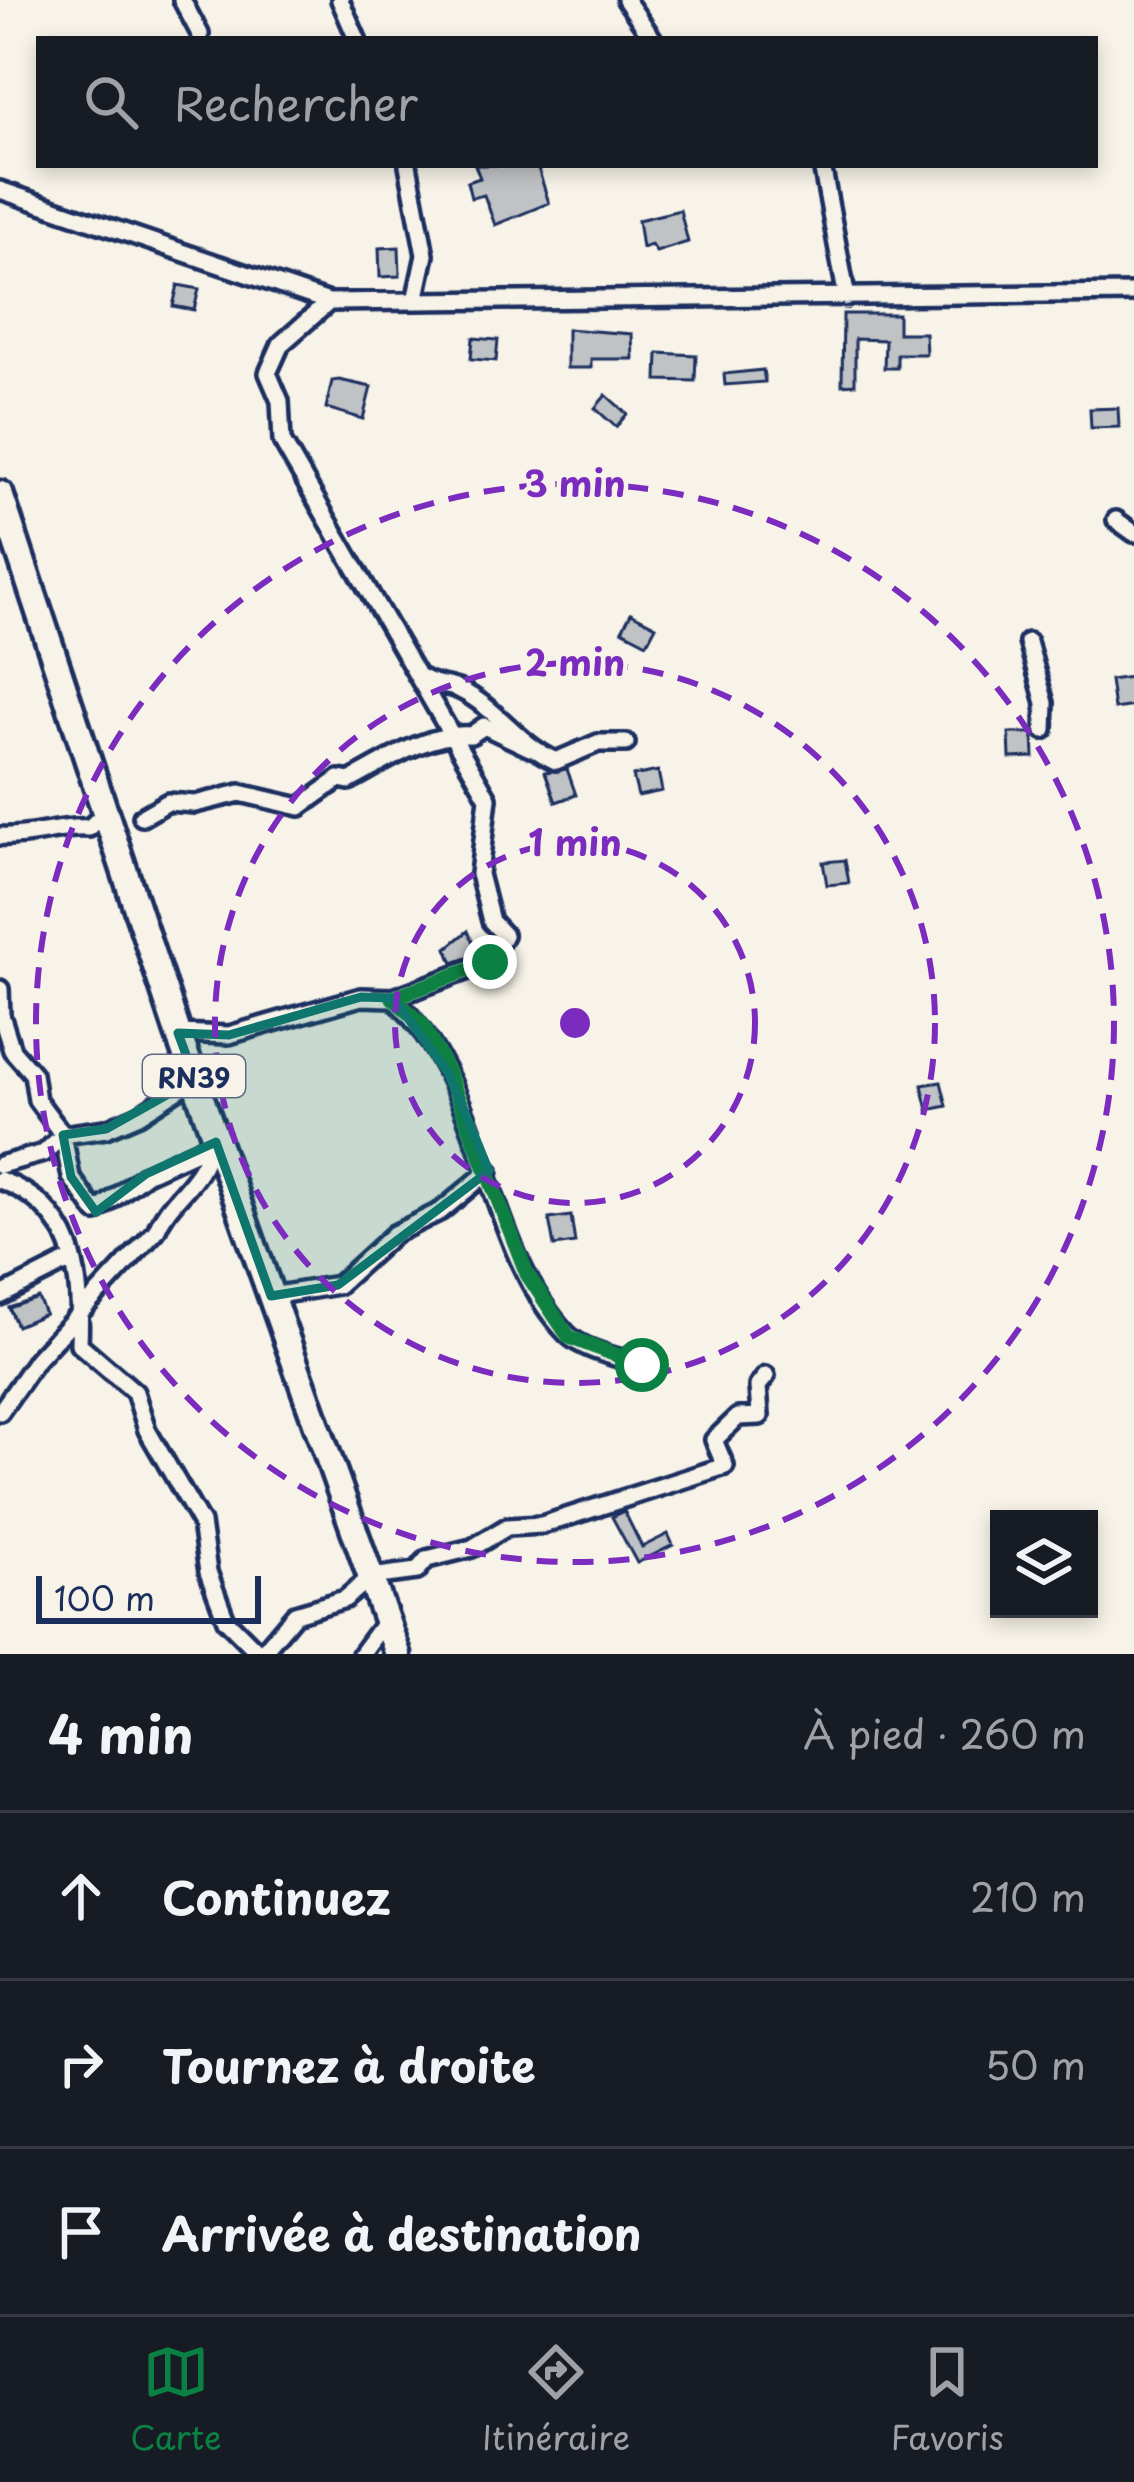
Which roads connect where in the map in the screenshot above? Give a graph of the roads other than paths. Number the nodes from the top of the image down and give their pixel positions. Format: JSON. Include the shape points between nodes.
{"nodes":[{"id":1,"x":182,"y":0,"type":"edge"},
{"id":2,"x":340,"y":0,"type":"edge"},
{"id":3,"x":626,"y":0,"type":"edge"},
{"id":4,"x":200,"y":34,"type":"dead end"},
{"id":5,"x":356,"y":36,"type":"edge"},
{"id":6,"x":651,"y":36,"type":"edge"},
{"id":7,"x":409,"y":168,"type":"edge"},
{"id":8,"x":823,"y":168,"type":"edge"},
{"id":9,"x":0,"y":190,"type":"edge"},
{"id":10,"x":1134,"y":293,"type":"edge"},
{"id":11,"x":848,"y":298,"type":"junction"},
{"id":12,"x":415,"y":301,"type":"junction"},
{"id":13,"x":329,"y":302,"type":"junction"},
{"id":14,"x":0,"y":495,"type":"edge"},
{"id":15,"x":1116,"y":520,"type":"dead end"},
{"id":16,"x":1134,"y":533,"type":"edge"},
{"id":17,"x":10,"y":558,"type":"edge"},
{"id":18,"x":1028,"y":642,"type":"dead end"},
{"id":19,"x":420,"y":676,"type":"junction"},
{"id":20,"x":1044,"y":730,"type":"dead end"},
{"id":21,"x":451,"y":733,"type":"junction"},
{"id":22,"x":626,"y":743,"type":"dead end"},
{"id":23,"x":530,"y":748,"type":"junction"},
{"id":24,"x":105,"y":813,"type":"junction"},
{"id":25,"x":142,"y":817,"type":"dead end"},
{"id":26,"x":0,"y":836,"type":"edge"},
{"id":27,"x":0,"y":989,"type":"edge"},
{"id":28,"x":393,"y":998,"type":"junction"},
{"id":29,"x":178,"y":1034,"type":"junction"},
{"id":30,"x":195,"y":1079,"type":"junction"},
{"id":31,"x":210,"y":1134,"type":"junction"},
{"id":32,"x":63,"y":1135,"type":"junction"},
{"id":33,"x":0,"y":1165,"type":"edge"},
{"id":34,"x":489,"y":1171,"type":"junction"},
{"id":35,"x":0,"y":1180,"type":"edge"},
{"id":36,"x":73,"y":1259,"type":"junction"},
{"id":37,"x":0,"y":1296,"type":"edge"},
{"id":38,"x":271,"y":1296,"type":"junction"},
{"id":39,"x":80,"y":1315,"type":"junction"},
{"id":40,"x":652,"y":1369,"type":"dead end"},
{"id":41,"x":766,"y":1376,"type":"dead end"},
{"id":42,"x":0,"y":1412,"type":"edge"},
{"id":43,"x":371,"y":1577,"type":"junction"},
{"id":44,"x":386,"y":1620,"type":"junction"},
{"id":45,"x":260,"y":1654,"type":"edge"},
{"id":46,"x":361,"y":1654,"type":"edge"},
{"id":47,"x":398,"y":1654,"type":"edge"}],
"edges":[{"from":1,"to":4,"type":"street"},
{"from":2,"to":5,"type":"street"},
{"from":3,"to":6,"type":"street"},
{"from":7,"to":12,"type":"street","via":[[425,255]]},
{"from":8,"to":11,"type":"street"},
{"from":9,"to":13,"type":"street"},
{"from":10,"to":11,"type":"street"},
{"from":11,"to":12,"type":"street"},
{"from":12,"to":13,"type":"street"},
{"from":13,"to":19,"type":"street","via":[[281,344],[268,373],[280,401],[282,441]]},
{"from":14,"to":17,"type":"highway","number":"RN39"},
{"from":15,"to":16,"type":"street"},
{"from":17,"to":24,"type":"highway","number":"RN39"},
{"from":18,"to":20,"type":"street"},
{"from":19,"to":21,"type":"street"},
{"from":19,"to":23,"type":"street","via":[[458,689]]},
{"from":21,"to":23,"type":"street","via":[[499,729]]},
{"from":21,"to":25,"type":"street","via":[[339,779],[300,807],[240,793],[168,802]]},
{"from":21,"to":28,"type":"street","via":[[488,798],[479,874],[491,921],[504,935],[490,962]]},
{"from":22,"to":23,"type":"street","via":[[598,743],[556,761]]},
{"from":24,"to":26,"type":"street","via":[[89,828]]},
{"from":24,"to":29,"type":"highway","number":"RN39"},
{"from":27,"to":32,"type":"street","via":[[12,1050],[34,1074],[37,1100]]},
{"from":28,"to":29,"type":"street","via":[[361,998],[229,1035]]},
{"from":28,"to":34,"type":"street","via":[[422,1024],[440,1056]]},
{"from":29,"to":30,"type":"highway","number":"RN39"},
{"from":30,"to":31,"type":"highway","number":"RN39"},
{"from":30,"to":32,"type":"street","via":[[122,1122]]},
{"from":31,"to":32,"type":"street","via":[[96,1212],[71,1177]]},
{"from":31,"to":38,"type":"highway","number":"RN39"},
{"from":31,"to":39,"type":"street","via":[[193,1187],[165,1209],[156,1231]]},
{"from":32,"to":33,"type":"street","via":[[44,1154]]},
{"from":34,"to":38,"type":"street","via":[[441,1211],[394,1234],[338,1286]]},
{"from":34,"to":40,"type":"street","via":[[527,1274],[569,1337]]},
{"from":35,"to":36,"type":"street","via":[[38,1197],[60,1219]]},
{"from":36,"to":37,"type":"street"},
{"from":36,"to":39,"type":"street"},
{"from":38,"to":43,"type":"highway","number":"RN39"},
{"from":39,"to":42,"type":"street"},
{"from":39,"to":45,"type":"street","via":[[79,1344],[135,1392],[147,1430],[201,1523],[226,1620]]},
{"from":41,"to":43,"type":"street","via":[[758,1387],[760,1416],[738,1417],[714,1440],[725,1466],[542,1525],[507,1527],[427,1559],[417,1571]]},
{"from":43,"to":44,"type":"highway","number":"RN39"},
{"from":43,"to":45,"type":"street","via":[[346,1599],[296,1614]]},
{"from":44,"to":46,"type":"street"},
{"from":44,"to":47,"type":"highway","number":"RN39"}]}
